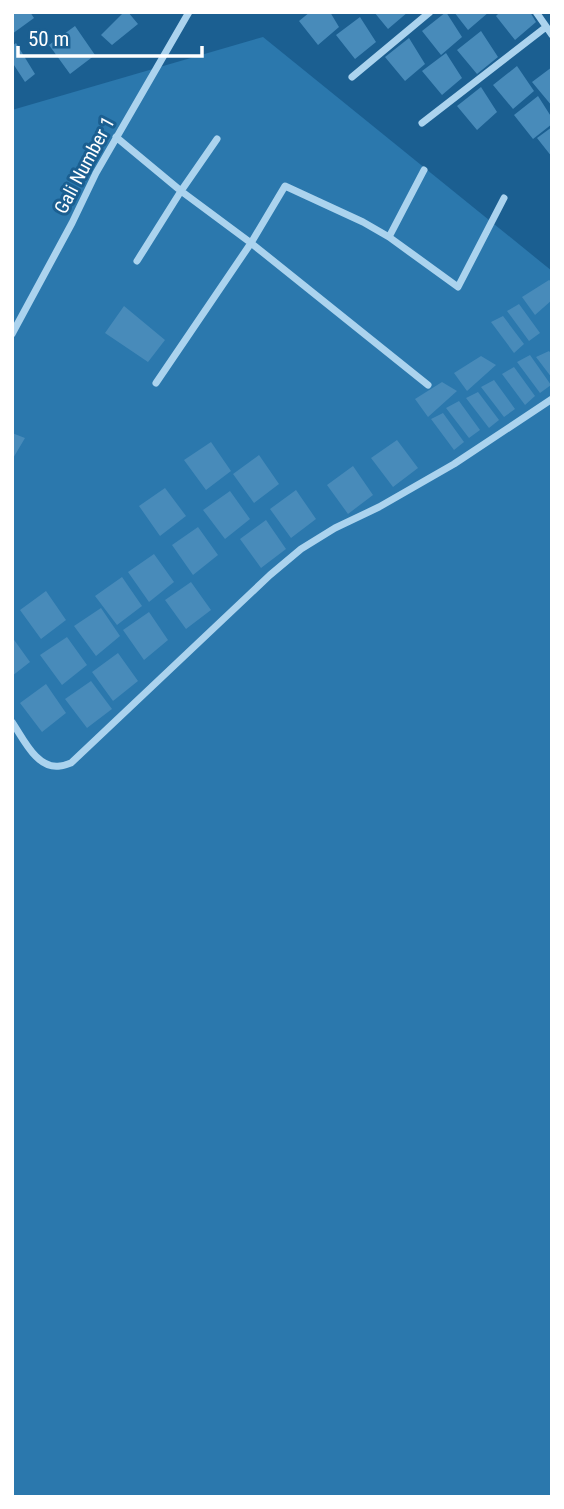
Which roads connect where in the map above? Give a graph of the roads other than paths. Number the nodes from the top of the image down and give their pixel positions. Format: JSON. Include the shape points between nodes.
{"nodes":[{"id":1,"x":189,"y":12,"type":"edge"},
{"id":2,"x":430,"y":12,"type":"edge"},
{"id":3,"x":536,"y":12,"type":"edge"},
{"id":4,"x":546,"y":27,"type":"junction"},
{"id":5,"x":552,"y":35,"type":"edge"},
{"id":6,"x":352,"y":77,"type":"dead end"},
{"id":7,"x":422,"y":123,"type":"dead end"},
{"id":8,"x":116,"y":137,"type":"junction"},
{"id":9,"x":217,"y":139,"type":"dead end"},
{"id":10,"x":424,"y":170,"type":"dead end"},
{"id":11,"x":181,"y":191,"type":"junction"},
{"id":12,"x":504,"y":198,"type":"dead end"},
{"id":13,"x":389,"y":237,"type":"junction"},
{"id":14,"x":251,"y":243,"type":"junction"},
{"id":15,"x":137,"y":261,"type":"dead end"},
{"id":16,"x":12,"y":334,"type":"edge"},
{"id":17,"x":156,"y":383,"type":"dead end"},
{"id":18,"x":429,"y":385,"type":"dead end"},
{"id":19,"x":552,"y":399,"type":"edge"},
{"id":20,"x":12,"y":722,"type":"edge"}],
"edges":[{"from":1,"to":8,"type":"street","name":"Gali Number 1"},
{"from":2,"to":6,"type":"street"},
{"from":3,"to":4,"type":"street"},
{"from":4,"to":5,"type":"street"},
{"from":4,"to":7,"type":"street"},
{"from":8,"to":11,"type":"street"},
{"from":8,"to":16,"type":"street","name":"Gali Number 1"},
{"from":9,"to":11,"type":"street"},
{"from":10,"to":13,"type":"street"},
{"from":11,"to":14,"type":"street"},
{"from":11,"to":15,"type":"street"},
{"from":12,"to":13,"type":"street","via":[[458,287]]},
{"from":13,"to":14,"type":"street","via":[[285,186]]},
{"from":14,"to":17,"type":"street"},
{"from":14,"to":18,"type":"street"},
{"from":19,"to":20,"type":"street","via":[[454,464],[301,549],[71,763],[48,765],[34,755]]}]}
